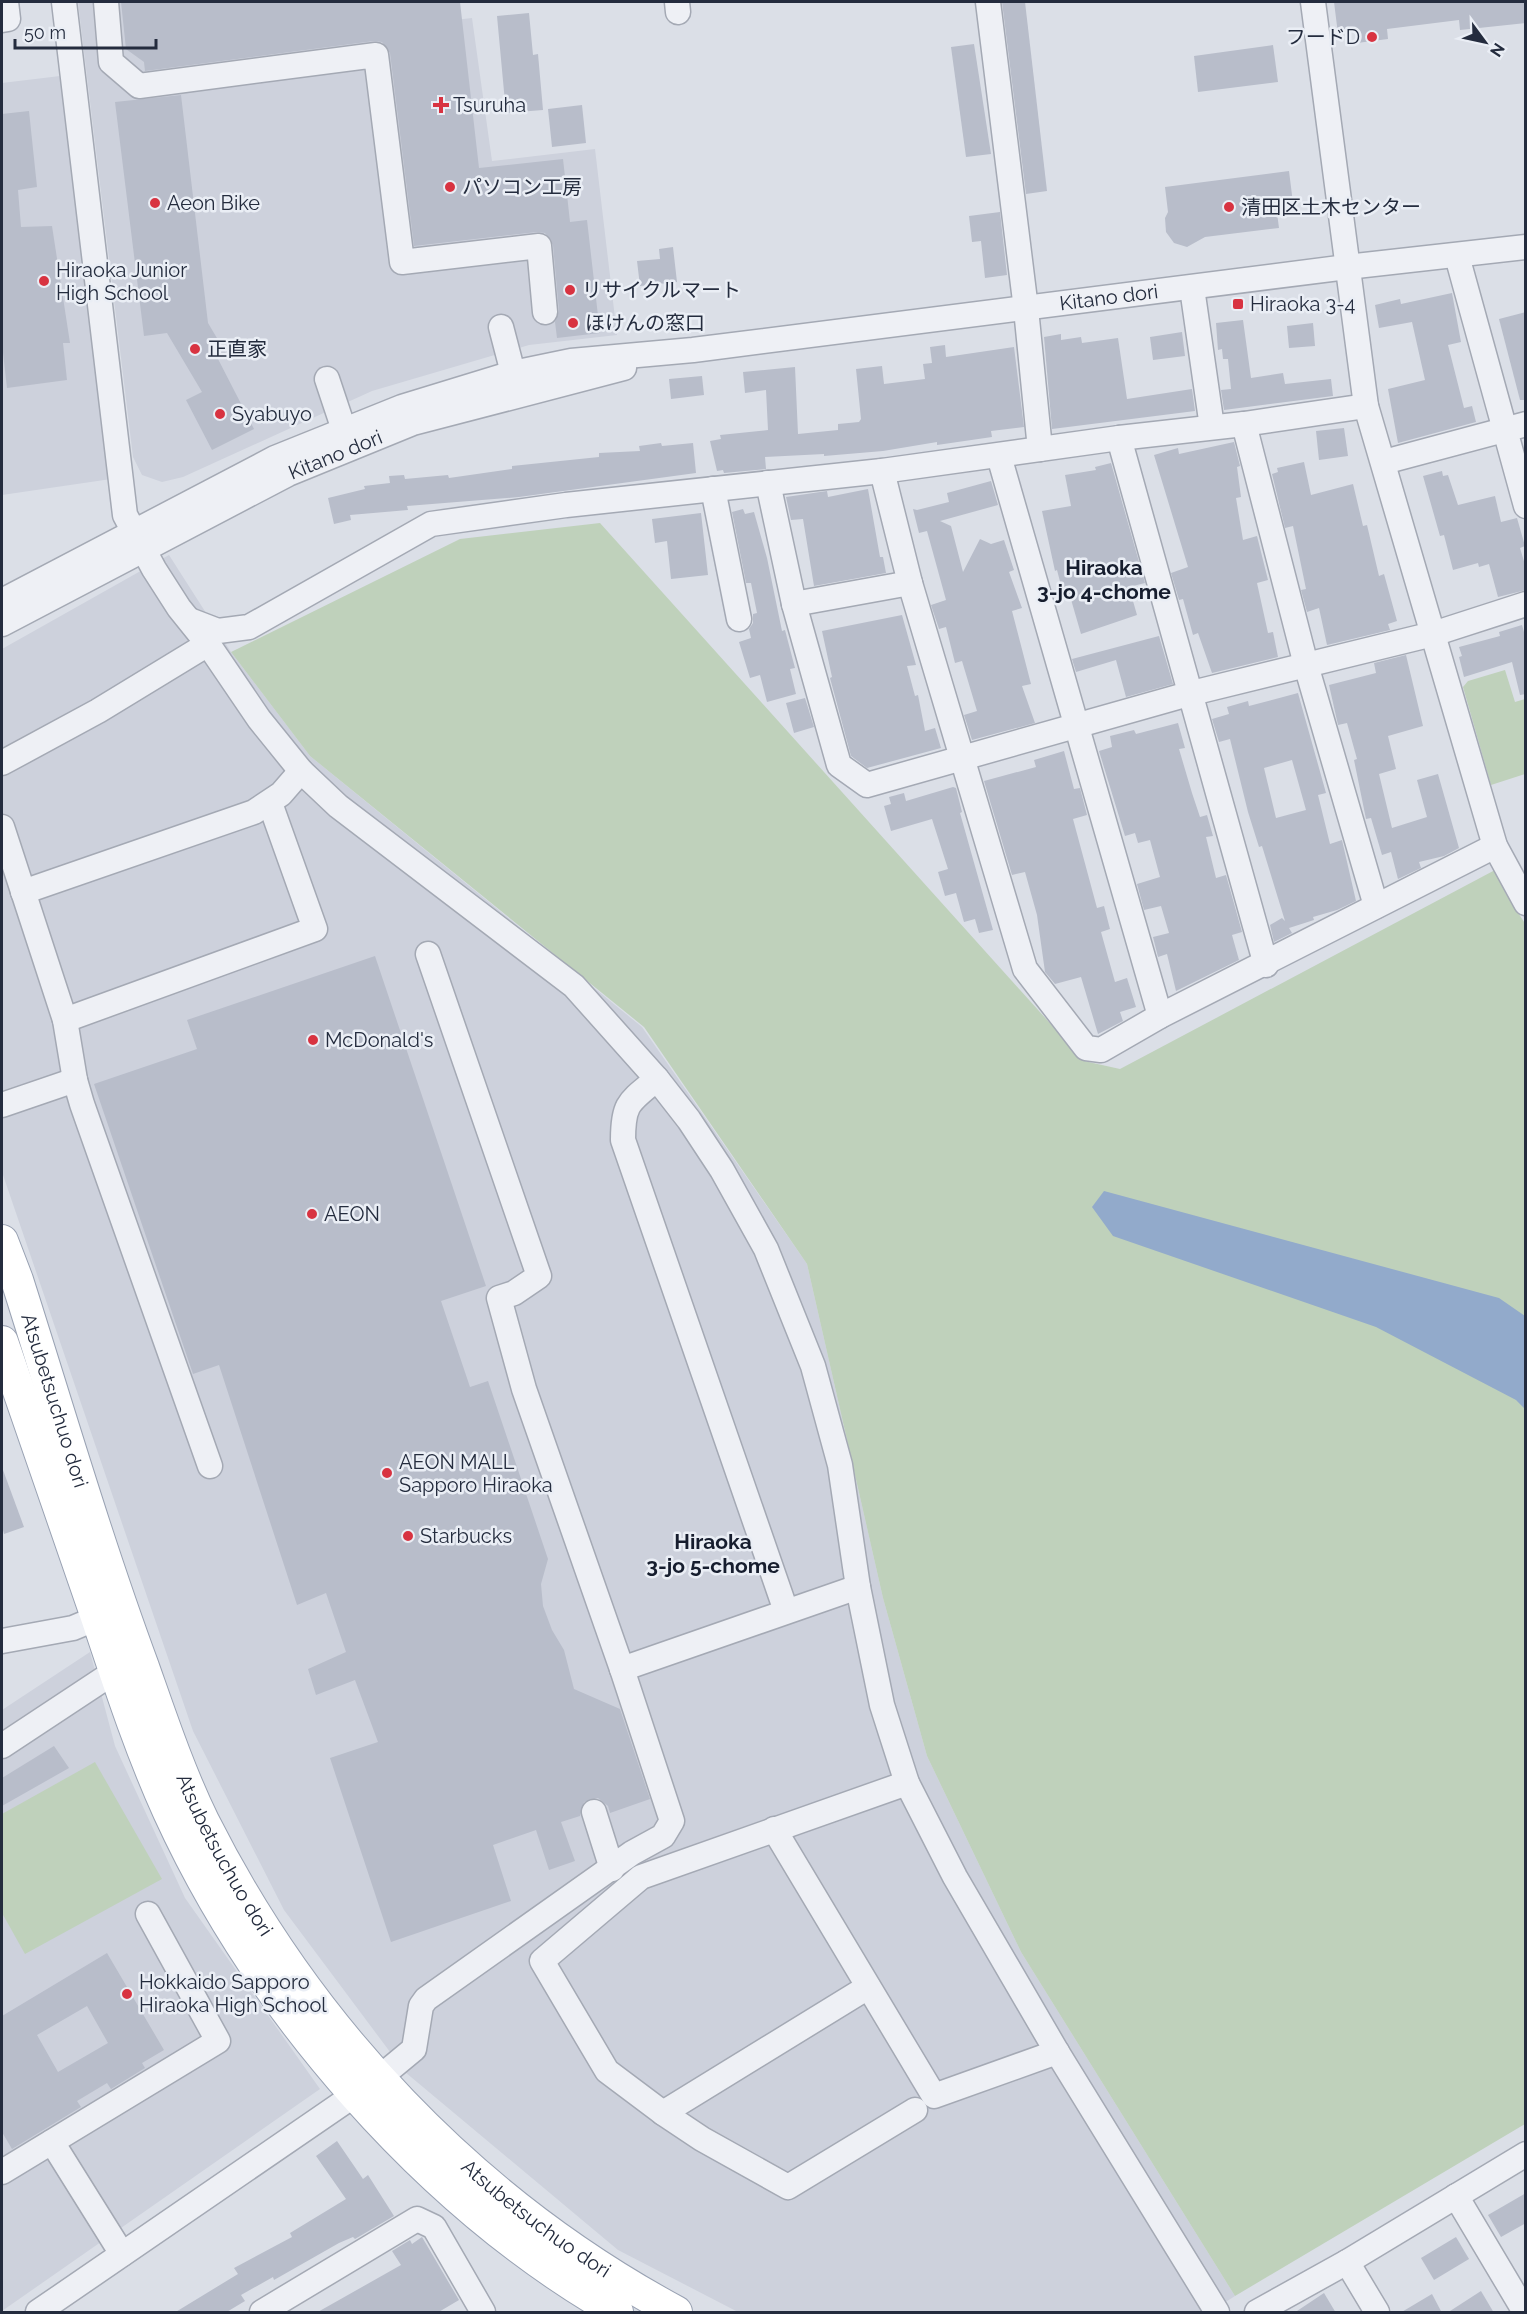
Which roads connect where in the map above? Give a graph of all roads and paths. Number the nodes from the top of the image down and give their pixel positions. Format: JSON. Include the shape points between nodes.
{"nodes":[{"id":1,"x":6,"y":2,"type":"edge"},
{"id":2,"x":64,"y":2,"type":"edge"},
{"id":3,"x":106,"y":2,"type":"edge"},
{"id":4,"x":988,"y":2,"type":"edge"},
{"id":5,"x":1313,"y":2,"type":"edge"},
{"id":6,"x":2,"y":20,"type":"edge"},
{"id":7,"x":1526,"y":247,"type":"edge"},
{"id":8,"x":1457,"y":256,"type":"junction"},
{"id":9,"x":1347,"y":267,"type":"junction"},
{"id":10,"x":1192,"y":288,"type":"junction"},
{"id":11,"x":1026,"y":309,"type":"junction"},
{"id":12,"x":545,"y":312,"type":"dead end"},
{"id":13,"x":501,"y":327,"type":"dead end"},
{"id":14,"x":693,"y":350,"type":"junction"},
{"id":15,"x":513,"y":374,"type":"junction"},
{"id":16,"x":327,"y":379,"type":"dead end"},
{"id":17,"x":1366,"y":406,"type":"junction"},
{"id":18,"x":1244,"y":424,"type":"junction"},
{"id":19,"x":1212,"y":427,"type":"junction"},
{"id":20,"x":1515,"y":427,"type":"edge"},
{"id":21,"x":344,"y":430,"type":"junction"},
{"id":22,"x":1119,"y":438,"type":"junction"},
{"id":23,"x":1040,"y":449,"type":"junction"},
{"id":24,"x":999,"y":456,"type":"junction"},
{"id":25,"x":1384,"y":462,"type":"junction"},
{"id":26,"x":882,"y":471,"type":"junction"},
{"id":27,"x":768,"y":483,"type":"junction"},
{"id":28,"x":713,"y":489,"type":"junction"},
{"id":29,"x":1526,"y":506,"type":"edge"},
{"id":30,"x":139,"y":540,"type":"junction"},
{"id":31,"x":910,"y":583,"type":"junction"},
{"id":32,"x":2,"y":601,"type":"edge"},
{"id":33,"x":794,"y":604,"type":"junction"},
{"id":34,"x":1526,"y":604,"type":"edge"},
{"id":35,"x":739,"y":619,"type":"dead end"},
{"id":36,"x":192,"y":621,"type":"junction"},
{"id":37,"x":2,"y":624,"type":"edge"},
{"id":38,"x":1434,"y":634,"type":"junction"},
{"id":39,"x":208,"y":644,"type":"junction"},
{"id":40,"x":1306,"y":665,"type":"junction"},
{"id":41,"x":1192,"y":693,"type":"junction"},
{"id":42,"x":1076,"y":725,"type":"junction"},
{"id":43,"x":962,"y":759,"type":"junction"},
{"id":44,"x":2,"y":763,"type":"edge"},
{"id":45,"x":301,"y":771,"type":"junction"},
{"id":46,"x":270,"y":803,"type":"junction"},
{"id":47,"x":2,"y":827,"type":"edge"},
{"id":48,"x":1495,"y":846,"type":"junction"},
{"id":49,"x":23,"y":892,"type":"junction"},
{"id":50,"x":1526,"y":903,"type":"edge"},
{"id":51,"x":1377,"y":906,"type":"junction"},
{"id":52,"x":428,"y":954,"type":"dead end"},
{"id":53,"x":1266,"y":965,"type":"junction"},
{"id":54,"x":1160,"y":1016,"type":"junction"},
{"id":55,"x":65,"y":1020,"type":"junction"},
{"id":56,"x":657,"y":1079,"type":"junction"},
{"id":57,"x":75,"y":1080,"type":"junction"},
{"id":58,"x":2,"y":1105,"type":"edge"},
{"id":59,"x":2,"y":1241,"type":"edge"},
{"id":60,"x":2,"y":1342,"type":"edge"},
{"id":61,"x":210,"y":1466,"type":"dead end"},
{"id":62,"x":858,"y":1587,"type":"junction"},
{"id":63,"x":786,"y":1611,"type":"junction"},
{"id":64,"x":97,"y":1618,"type":"junction"},
{"id":65,"x":2,"y":1641,"type":"edge"},
{"id":66,"x":622,"y":1669,"type":"junction"},
{"id":67,"x":114,"y":1672,"type":"junction"},
{"id":68,"x":2,"y":1746,"type":"edge"},
{"id":69,"x":907,"y":1783,"type":"junction"},
{"id":70,"x":594,"y":1812,"type":"dead end"},
{"id":71,"x":774,"y":1829,"type":"junction"},
{"id":72,"x":612,"y":1869,"type":"junction"},
{"id":73,"x":148,"y":1914,"type":"dead end"},
{"id":74,"x":868,"y":1986,"type":"junction"},
{"id":75,"x":1057,"y":2052,"type":"junction"},
{"id":76,"x":367,"y":2086,"type":"junction"},
{"id":77,"x":915,"y":2110,"type":"dead end"},
{"id":78,"x":663,"y":2113,"type":"junction"},
{"id":79,"x":52,"y":2142,"type":"junction"},
{"id":80,"x":1526,"y":2154,"type":"edge"},
{"id":81,"x":2,"y":2172,"type":"edge"},
{"id":82,"x":1456,"y":2196,"type":"junction"},
{"id":83,"x":122,"y":2254,"type":"junction"},
{"id":84,"x":1347,"y":2262,"type":"junction"},
{"id":85,"x":478,"y":2311,"type":"edge"},
{"id":86,"x":38,"y":2313,"type":"edge"},
{"id":87,"x":262,"y":2313,"type":"edge"},
{"id":88,"x":617,"y":2313,"type":"edge"},
{"id":89,"x":675,"y":2313,"type":"edge"},
{"id":90,"x":1217,"y":2313,"type":"edge"},
{"id":91,"x":1257,"y":2313,"type":"edge"},
{"id":92,"x":1377,"y":2313,"type":"edge"},
{"id":93,"x":1525,"y":2313,"type":"edge"}],
"edges":[{"from":1,"to":6,"type":"street","via":[[8,19]]},
{"from":2,"to":30,"type":"street","via":[[124,515]]},
{"from":3,"to":12,"type":"street","via":[[111,63],[139,86],[376,55],[402,262],[539,246]]},
{"from":4,"to":11,"type":"street"},
{"from":5,"to":9,"type":"street"},
{"from":7,"to":8,"type":"street","name":"Kitano dori"},
{"from":8,"to":9,"type":"street","name":"Kitano dori"},
{"from":8,"to":20,"type":"street"},
{"from":9,"to":10,"type":"street","name":"Kitano dori"},
{"from":9,"to":17,"type":"street"},
{"from":10,"to":11,"type":"street","name":"Kitano dori"},
{"from":10,"to":19,"type":"street"},
{"from":11,"to":14,"type":"street","name":"Kitano dori"},
{"from":11,"to":23,"type":"street"},
{"from":13,"to":15,"type":"street"},
{"from":14,"to":15,"type":"street","name":"Kitano dori","via":[[571,361]]},
{"from":14,"to":30,"type":"street","name":"Kitano dori","via":[[413,423]]},
{"from":15,"to":21,"type":"street","name":"Kitano dori","via":[[402,407]]},
{"from":16,"to":21,"type":"street"},
{"from":17,"to":18,"type":"street"},
{"from":17,"to":25,"type":"street"},
{"from":18,"to":19,"type":"street"},
{"from":18,"to":40,"type":"street"},
{"from":19,"to":22,"type":"street"},
{"from":20,"to":25,"type":"street"},
{"from":20,"to":29,"type":"street"},
{"from":21,"to":30,"type":"street","name":"Kitano dori","via":[[275,458]]},
{"from":22,"to":23,"type":"street"},
{"from":22,"to":41,"type":"street"},
{"from":23,"to":24,"type":"street"},
{"from":24,"to":26,"type":"street"},
{"from":24,"to":42,"type":"street"},
{"from":25,"to":38,"type":"street"},
{"from":26,"to":27,"type":"street"},
{"from":26,"to":31,"type":"street"},
{"from":27,"to":28,"type":"street"},
{"from":27,"to":33,"type":"street"},
{"from":28,"to":35,"type":"street"},
{"from":28,"to":36,"type":"street","via":[[431,524],[249,627],[218,631]]},
{"from":30,"to":32,"type":"street","name":"Kitano dori"},
{"from":30,"to":36,"type":"street","via":[[165,586]]},
{"from":30,"to":37,"type":"street","name":"Kitano dori"},
{"from":31,"to":33,"type":"street"},
{"from":31,"to":43,"type":"street"},
{"from":33,"to":43,"type":"street","via":[[839,765],[867,786]]},
{"from":34,"to":38,"type":"street"},
{"from":36,"to":39,"type":"street"},
{"from":38,"to":40,"type":"street"},
{"from":38,"to":48,"type":"street"},
{"from":39,"to":44,"type":"street"},
{"from":39,"to":45,"type":"street","via":[[259,719]]},
{"from":40,"to":41,"type":"street"},
{"from":40,"to":51,"type":"street"},
{"from":41,"to":42,"type":"street"},
{"from":41,"to":53,"type":"street"},
{"from":42,"to":43,"type":"street"},
{"from":42,"to":54,"type":"street"},
{"from":43,"to":54,"type":"street","via":[[1024,969],[1086,1048],[1101,1050]]},
{"from":45,"to":46,"type":"street"},
{"from":45,"to":56,"type":"street","via":[[338,806],[574,986]]},
{"from":46,"to":49,"type":"street","via":[[254,812]]},
{"from":46,"to":55,"type":"street","via":[[315,929]]},
{"from":47,"to":49,"type":"street"},
{"from":48,"to":50,"type":"street"},
{"from":48,"to":51,"type":"street"},
{"from":49,"to":55,"type":"street"},
{"from":51,"to":53,"type":"street"},
{"from":52,"to":66,"type":"street","via":[[539,1276],[499,1298],[524,1389]]},
{"from":53,"to":54,"type":"street"},
{"from":55,"to":57,"type":"street"},
{"from":56,"to":62,"type":"street","via":[[722,1170],[787,1296],[813,1365],[840,1465]]},
{"from":56,"to":63,"type":"street","via":[[633,1099],[623,1115],[623,1140]]},
{"from":57,"to":58,"type":"street"},
{"from":57,"to":61,"type":"street"},
{"from":59,"to":76,"type":"main road","name":"Atsubetsuchuo dori","via":[[124,1617],[202,1819],[260,1924],[353,2050]]},
{"from":60,"to":64,"type":"main road","name":"Atsubetsuchuo dori"},
{"from":62,"to":63,"type":"street"},
{"from":62,"to":69,"type":"street","via":[[882,1705]]},
{"from":63,"to":66,"type":"street"},
{"from":64,"to":65,"type":"street","via":[[73,1628]]},
{"from":64,"to":67,"type":"main road","name":"Atsubetsuchuo dori"},
{"from":66,"to":72,"type":"street","via":[[672,1821],[663,1836]]},
{"from":67,"to":68,"type":"street"},
{"from":67,"to":76,"type":"main road","name":"Atsubetsuchuo dori","via":[[169,1813],[231,1932]]},
{"from":69,"to":71,"type":"street"},
{"from":69,"to":75,"type":"street","via":[[955,1877]]},
{"from":70,"to":72,"type":"street"},
{"from":71,"to":74,"type":"street"},
{"from":71,"to":78,"type":"street","via":[[641,1877],[542,1961],[607,2071]]},
{"from":72,"to":76,"type":"street","via":[[426,1999],[421,2006],[414,2049]]},
{"from":73,"to":79,"type":"street","via":[[218,2041]]},
{"from":74,"to":75,"type":"street","via":[[934,2096]]},
{"from":74,"to":78,"type":"street"},
{"from":75,"to":90,"type":"street"},
{"from":76,"to":83,"type":"street"},
{"from":76,"to":88,"type":"main road","name":"Atsubetsuchuo dori","via":[[475,2212],[544,2266]]},
{"from":76,"to":89,"type":"main road","name":"Atsubetsuchuo dori","via":[[418,2121],[474,2174],[558,2240]]},
{"from":77,"to":78,"type":"street","via":[[788,2187]]},
{"from":79,"to":81,"type":"street"},
{"from":79,"to":83,"type":"street"},
{"from":80,"to":82,"type":"street"},
{"from":82,"to":84,"type":"street"},
{"from":82,"to":93,"type":"street"},
{"from":83,"to":86,"type":"street"},
{"from":84,"to":91,"type":"street"},
{"from":84,"to":92,"type":"street"},
{"from":85,"to":87,"type":"street","via":[[434,2227],[417,2219]]}]}
